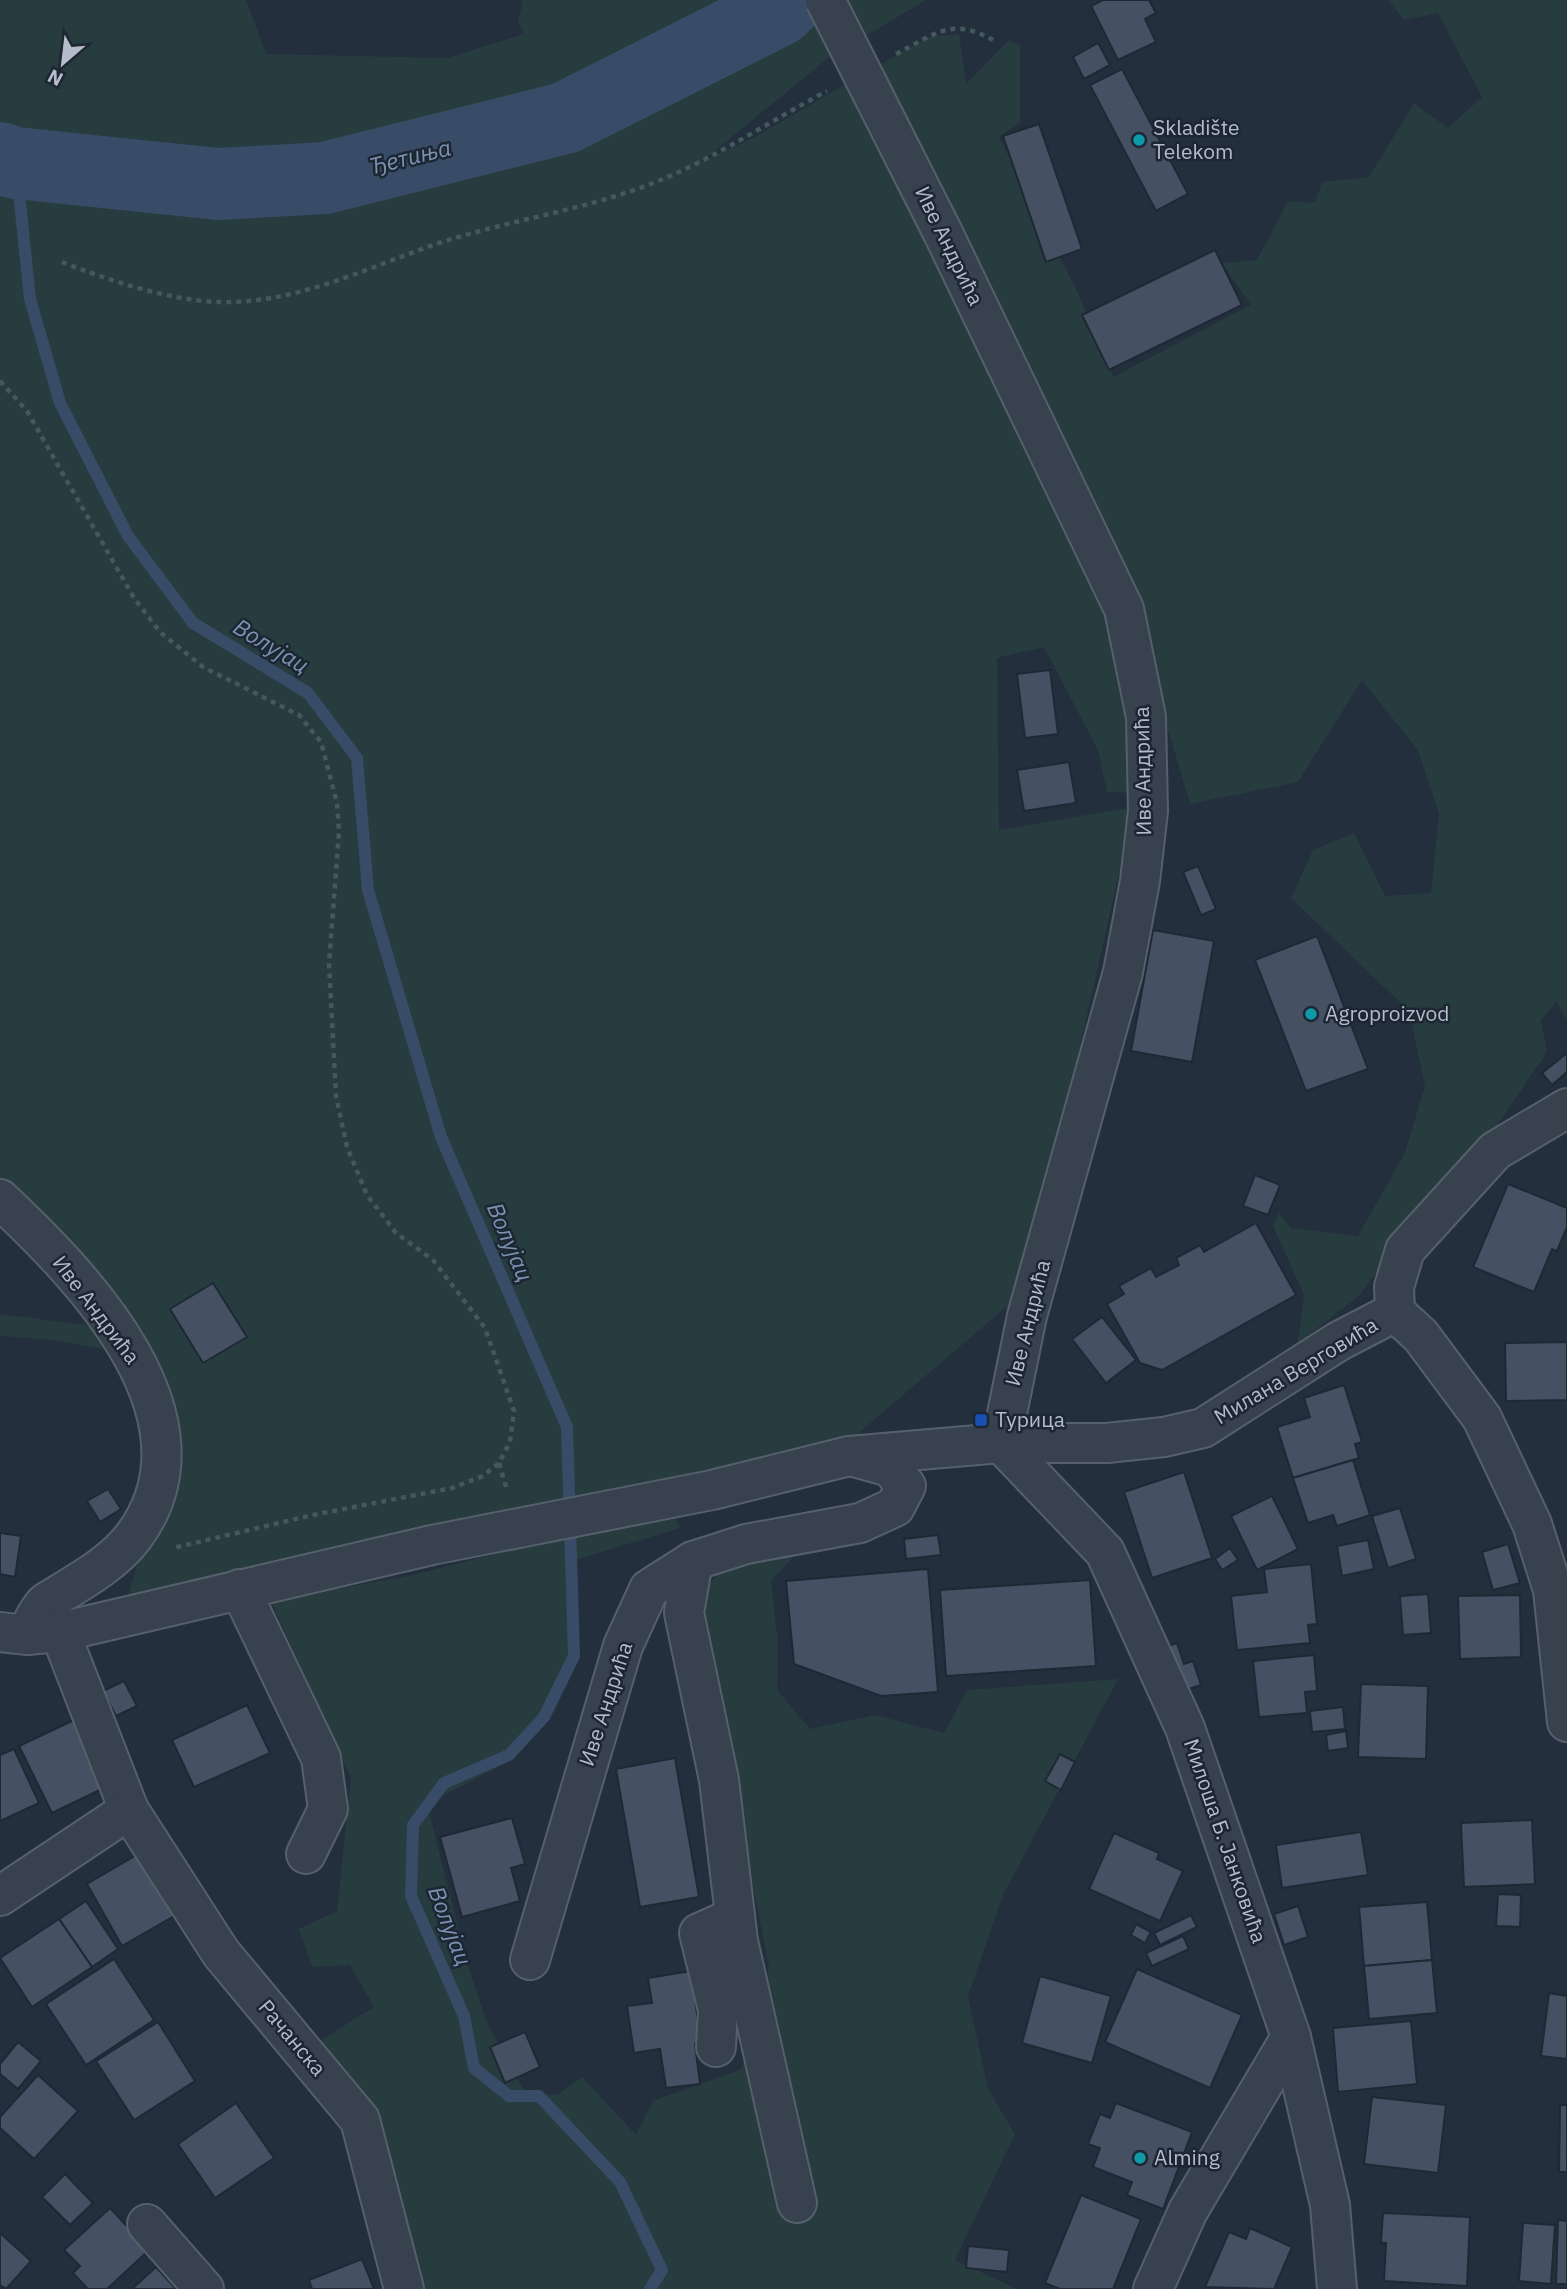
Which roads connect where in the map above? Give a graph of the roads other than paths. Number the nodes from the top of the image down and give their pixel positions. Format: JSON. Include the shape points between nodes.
{"nodes":[{"id":1,"x":825,"y":0,"type":"edge"},
{"id":2,"x":1567,"y":1108,"type":"edge"},
{"id":3,"x":0,"y":1199,"type":"edge"},
{"id":4,"x":1395,"y":1312,"type":"junction"},
{"id":5,"x":1001,"y":1443,"type":"junction"},
{"id":6,"x":849,"y":1456,"type":"junction"},
{"id":7,"x":693,"y":1561,"type":"junction"},
{"id":8,"x":240,"y":1588,"type":"junction"},
{"id":9,"x":29,"y":1633,"type":"edge"},
{"id":10,"x":1567,"y":1722,"type":"edge"},
{"id":11,"x":129,"y":1810,"type":"junction"},
{"id":12,"x":306,"y":1854,"type":"dead end"},
{"id":13,"x":0,"y":1896,"type":"edge"},
{"id":14,"x":735,"y":1917,"type":"junction"},
{"id":15,"x":530,"y":1960,"type":"dead end"},
{"id":16,"x":1291,"y":2037,"type":"junction"},
{"id":17,"x":716,"y":2048,"type":"dead end"},
{"id":18,"x":797,"y":2203,"type":"dead end"},
{"id":19,"x":147,"y":2224,"type":"dead end"},
{"id":20,"x":204,"y":2289,"type":"edge"},
{"id":21,"x":404,"y":2289,"type":"edge"},
{"id":22,"x":1153,"y":2289,"type":"edge"},
{"id":23,"x":1337,"y":2289,"type":"edge"}],
"edges":[{"from":1,"to":5,"type":"street","name":"Иве Андрића","bridge":true,"via":[[1124,609],[1146,717],[1148,811],[1123,972],[1027,1316]]},
{"from":2,"to":4,"type":"street","name":"Милана Верговића","via":[[1495,1151],[1405,1250],[1394,1287]]},
{"from":3,"to":9,"type":"street","name":"Иве Андрића","via":[[79,1281],[135,1359],[150,1390],[163,1455],[161,1479],[143,1521],[123,1549],[43,1605]]},
{"from":4,"to":5,"type":"street","name":"Милана Верговића","via":[[1339,1341],[1203,1428],[1107,1443]]},
{"from":4,"to":10,"type":"street","via":[[1421,1336],[1482,1419],[1532,1524],[1553,1590]]},
{"from":5,"to":6,"type":"street","name":"Иве Андрића"},
{"from":5,"to":16,"type":"street","name":"Милоша Б. Јанковића","via":[[1105,1552],[1185,1728]]},
{"from":6,"to":7,"type":"street","name":"Иве Андрића","via":[[890,1467],[906,1486],[895,1507],[860,1523],[747,1544]]},
{"from":6,"to":8,"type":"street","name":"Иве Андрића","via":[[712,1490]]},
{"from":7,"to":14,"type":"street","via":[[684,1613],[719,1780]]},
{"from":7,"to":15,"type":"street","name":"Иве Андрића","via":[[649,1589],[623,1646]]},
{"from":8,"to":9,"type":"street","name":"Иве Андрића"},
{"from":8,"to":12,"type":"street","via":[[321,1758],[328,1809]]},
{"from":9,"to":11,"type":"street","name":"Рачанска"},
{"from":11,"to":13,"type":"street"},
{"from":11,"to":21,"type":"street","name":"Рачанска","via":[[220,1953],[360,2120]]},
{"from":14,"to":17,"type":"street","via":[[699,1933],[718,2010]]},
{"from":14,"to":18,"type":"street"},
{"from":16,"to":22,"type":"street","via":[[1188,2211]]},
{"from":16,"to":23,"type":"street","name":"Милоша Б. Јанковића","via":[[1330,2205]]},
{"from":19,"to":20,"type":"street"}]}
